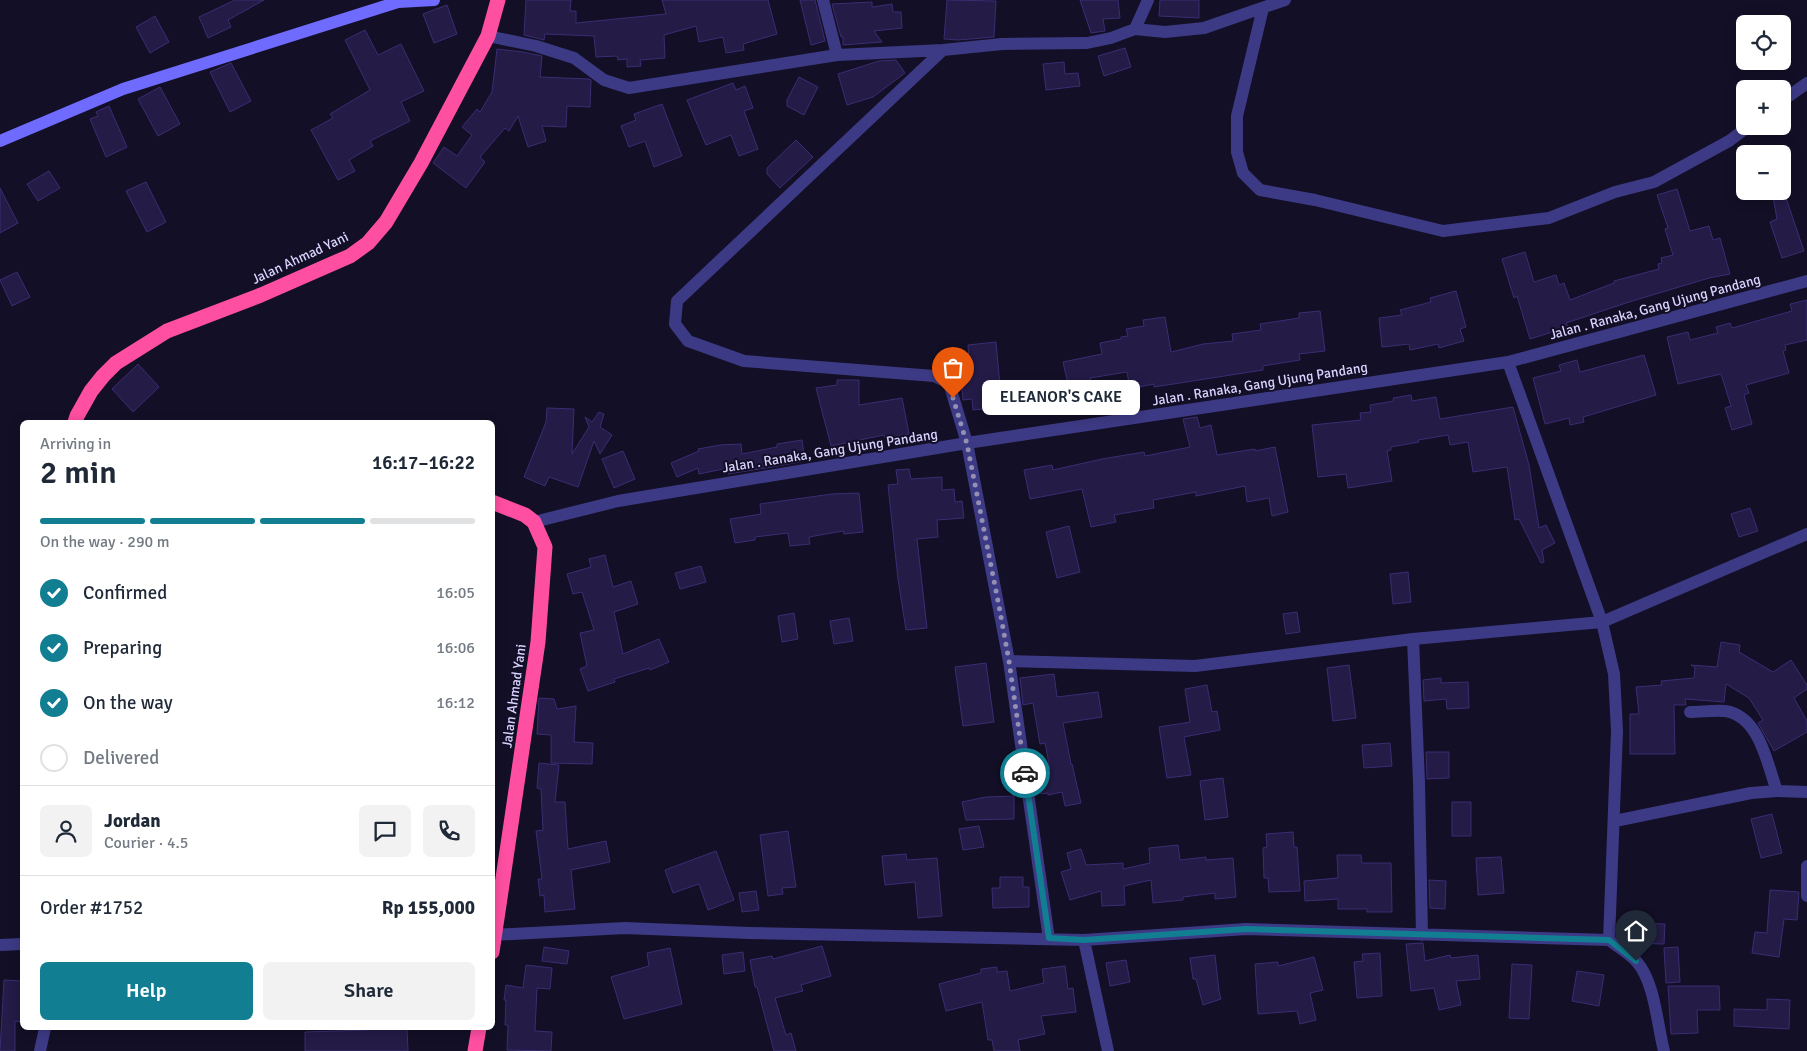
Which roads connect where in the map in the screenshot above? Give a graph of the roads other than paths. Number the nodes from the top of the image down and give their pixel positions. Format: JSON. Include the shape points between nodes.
{"nodes":[{"id":1,"x":434,"y":0,"type":"edge"},
{"id":2,"x":498,"y":0,"type":"edge"},
{"id":3,"x":823,"y":0,"type":"edge"},
{"id":4,"x":1148,"y":0,"type":"edge"},
{"id":5,"x":1285,"y":0,"type":"edge"},
{"id":6,"x":1263,"y":8,"type":"junction"},
{"id":7,"x":1135,"y":29,"type":"junction"},
{"id":8,"x":488,"y":36,"type":"junction"},
{"id":9,"x":943,"y":50,"type":"junction"},
{"id":10,"x":837,"y":55,"type":"junction"},
{"id":11,"x":1807,"y":83,"type":"edge"},
{"id":12,"x":1791,"y":95,"type":"edge"},
{"id":13,"x":1737,"y":135,"type":"edge"},
{"id":14,"x":0,"y":141,"type":"edge"},
{"id":15,"x":1807,"y":281,"type":"edge"},
{"id":16,"x":1508,"y":362,"type":"junction"},
{"id":17,"x":76,"y":420,"type":"edge"},
{"id":18,"x":967,"y":444,"type":"junction"},
{"id":19,"x":495,"y":503,"type":"edge"},
{"id":20,"x":534,"y":522,"type":"junction"},
{"id":21,"x":1807,"y":534,"type":"edge"},
{"id":22,"x":1602,"y":622,"type":"junction"},
{"id":23,"x":1413,"y":639,"type":"junction"},
{"id":24,"x":1009,"y":661,"type":"junction"},
{"id":25,"x":1690,"y":712,"type":"dead end"},
{"id":26,"x":1777,"y":791,"type":"junction"},
{"id":27,"x":1807,"y":792,"type":"edge"},
{"id":28,"x":1615,"y":821,"type":"junction"},
{"id":29,"x":1807,"y":866,"type":"edge"},
{"id":30,"x":1807,"y":896,"type":"edge"},
{"id":31,"x":495,"y":928,"type":"edge"},
{"id":32,"x":495,"y":935,"type":"edge"},
{"id":33,"x":1422,"y":935,"type":"junction"},
{"id":34,"x":1049,"y":938,"type":"junction"},
{"id":35,"x":1084,"y":940,"type":"junction"},
{"id":36,"x":1609,"y":940,"type":"junction"},
{"id":37,"x":20,"y":944,"type":"edge"},
{"id":38,"x":0,"y":945,"type":"edge"},
{"id":39,"x":45,"y":1030,"type":"edge"},
{"id":40,"x":479,"y":1030,"type":"edge"},
{"id":41,"x":40,"y":1051,"type":"edge"},
{"id":42,"x":475,"y":1051,"type":"edge"},
{"id":43,"x":1108,"y":1051,"type":"edge"},
{"id":44,"x":1664,"y":1051,"type":"edge"}],
"edges":[{"from":1,"to":14,"type":"street","via":[[398,2],[123,89]]},
{"from":2,"to":8,"type":"highway","name":"Jalan Ahmad Yani"},
{"from":3,"to":10,"type":"street"},
{"from":4,"to":7,"type":"street"},
{"from":5,"to":6,"type":"street"},
{"from":6,"to":7,"type":"street","via":[[1204,28],[1165,32]]},
{"from":6,"to":13,"type":"street","via":[[1237,116],[1237,152],[1243,173],[1260,190],[1443,231],[1549,218],[1615,192],[1654,182]]},
{"from":7,"to":9,"type":"street","via":[[1087,43],[1002,44]]},
{"from":8,"to":10,"type":"street","via":[[574,58],[604,80],[629,88]]},
{"from":8,"to":17,"type":"highway","name":"Jalan Ahmad Yani","via":[[407,189],[368,243],[350,256],[260,296],[167,331],[116,363],[91,391]]},
{"from":9,"to":10,"type":"street"},
{"from":9,"to":18,"type":"street","via":[[677,301],[675,324],[688,340],[744,361],[934,376],[949,383]]},
{"from":11,"to":12,"type":"street"},
{"from":15,"to":16,"type":"street","name":"Jalan . Ranaka, Gang Ujung Pandang"},
{"from":16,"to":18,"type":"street","name":"Jalan . Ranaka, Gang Ujung Pandang"},
{"from":16,"to":22,"type":"street"},
{"from":18,"to":20,"type":"street","name":"Jalan . Ranaka, Gang Ujung Pandang","via":[[618,501]]},
{"from":18,"to":24,"type":"street"},
{"from":19,"to":20,"type":"highway","via":[[525,514]]},
{"from":20,"to":31,"type":"highway","name":"Jalan Ahmad Yani","via":[[545,547],[539,633]]},
{"from":21,"to":22,"type":"street"},
{"from":22,"to":23,"type":"street"},
{"from":22,"to":28,"type":"street","via":[[1614,674],[1617,731]]},
{"from":23,"to":24,"type":"street","via":[[1195,666]]},
{"from":23,"to":33,"type":"street"},
{"from":24,"to":34,"type":"street"},
{"from":25,"to":26,"type":"street","via":[[1723,711],[1745,721],[1756,735]]},
{"from":26,"to":27,"type":"street"},
{"from":26,"to":28,"type":"street","via":[[1751,793]]},
{"from":28,"to":36,"type":"street"},
{"from":29,"to":30,"type":"street"},
{"from":32,"to":34,"type":"street","via":[[625,928]]},
{"from":33,"to":35,"type":"street","via":[[1246,929]]},
{"from":33,"to":36,"type":"street"},
{"from":34,"to":35,"type":"street"},
{"from":35,"to":43,"type":"street"},
{"from":36,"to":44,"type":"street","via":[[1636,961],[1645,974]]},
{"from":37,"to":38,"type":"street"},
{"from":39,"to":41,"type":"street"},
{"from":40,"to":42,"type":"highway"}]}
